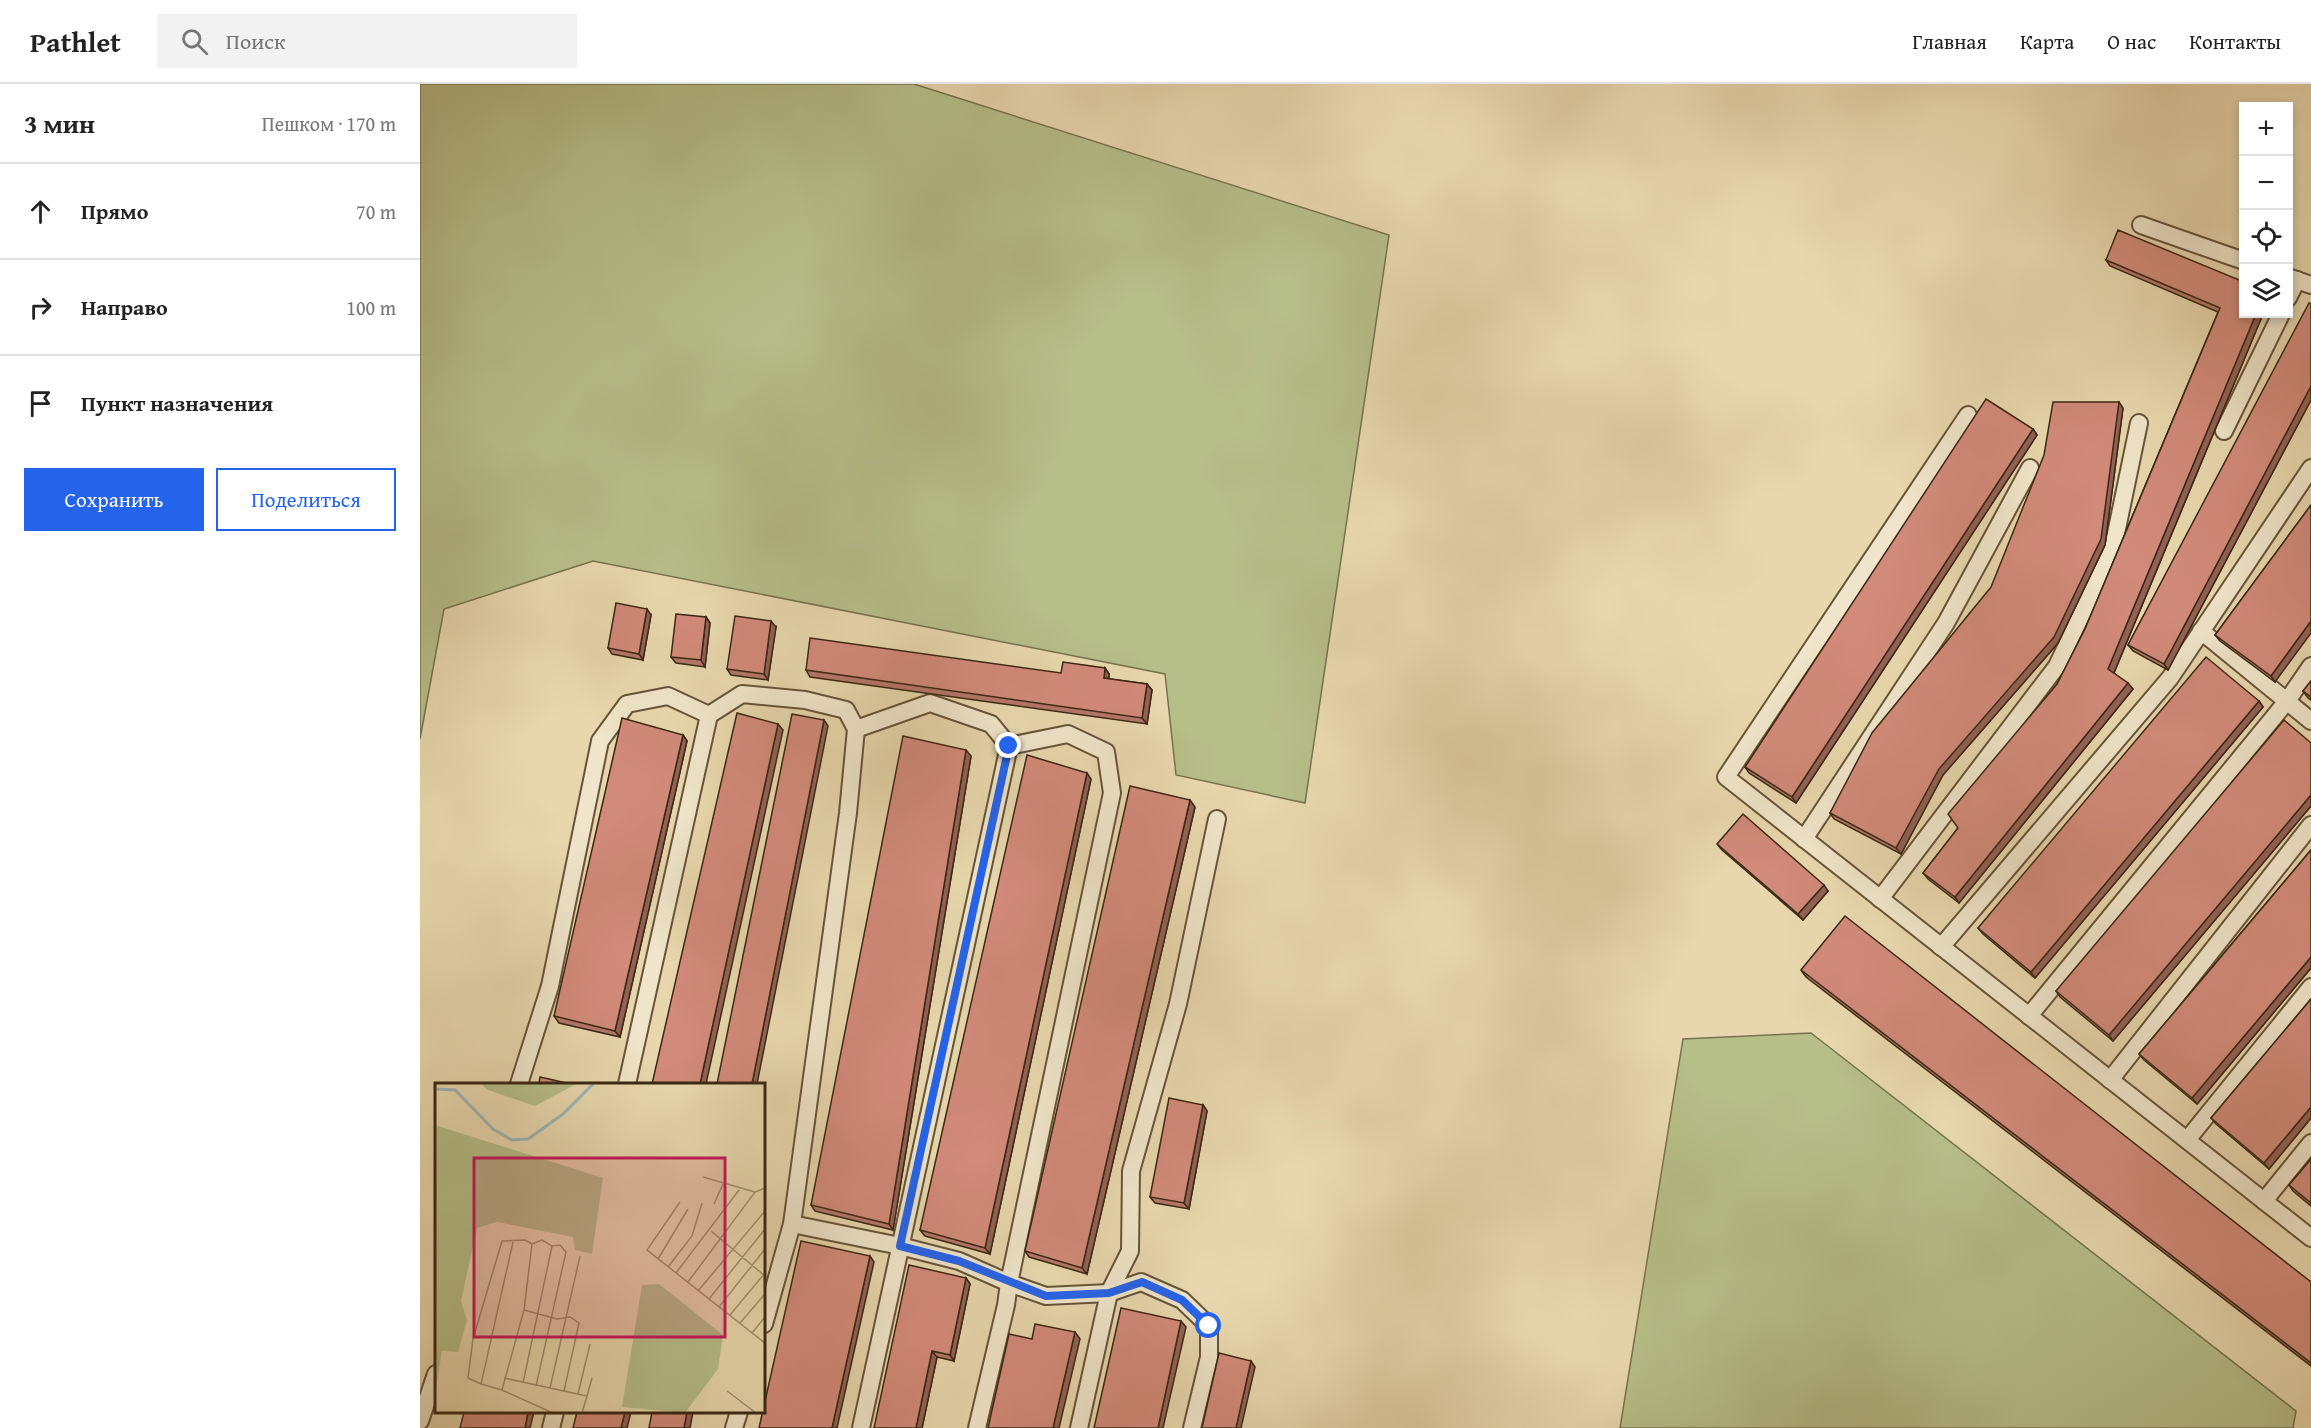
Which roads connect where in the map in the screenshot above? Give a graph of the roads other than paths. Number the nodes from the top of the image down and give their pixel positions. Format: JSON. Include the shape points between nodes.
{"nodes":[{"id":1,"x":2141,"y":225,"type":"dead end"},
{"id":2,"x":2239,"y":259,"type":"edge"},
{"id":3,"x":2279,"y":318,"type":"edge"},
{"id":4,"x":1968,"y":415,"type":"dead end"},
{"id":5,"x":2139,"y":423,"type":"dead end"},
{"id":6,"x":2224,"y":431,"type":"dead end"},
{"id":7,"x":2030,"y":468,"type":"dead end"},
{"id":8,"x":2311,"y":468,"type":"edge"},
{"id":9,"x":2201,"y":631,"type":"junction"},
{"id":10,"x":2311,"y":666,"type":"edge"},
{"id":11,"x":2287,"y":701,"type":"junction"},
{"id":12,"x":709,"y":715,"type":"junction"},
{"id":13,"x":2311,"y":721,"type":"edge"},
{"id":14,"x":856,"y":729,"type":"junction"},
{"id":15,"x":1009,"y":746,"type":"junction"},
{"id":16,"x":1217,"y":819,"type":"dead end"},
{"id":17,"x":2311,"y":825,"type":"edge"},
{"id":18,"x":1804,"y":839,"type":"junction"},
{"id":19,"x":1880,"y":899,"type":"junction"},
{"id":20,"x":1941,"y":947,"type":"junction"},
{"id":21,"x":2311,"y":987,"type":"edge"},
{"id":22,"x":2029,"y":1016,"type":"junction"},
{"id":23,"x":2109,"y":1080,"type":"junction"},
{"id":24,"x":519,"y":1083,"type":"edge"},
{"id":25,"x":627,"y":1083,"type":"edge"},
{"id":26,"x":2187,"y":1140,"type":"junction"},
{"id":27,"x":2311,"y":1143,"type":"edge"},
{"id":28,"x":2264,"y":1201,"type":"junction"},
{"id":29,"x":792,"y":1224,"type":"junction"},
{"id":30,"x":2311,"y":1238,"type":"edge"},
{"id":31,"x":900,"y":1246,"type":"junction"},
{"id":32,"x":1009,"y":1283,"type":"junction"},
{"id":33,"x":1109,"y":1293,"type":"junction"},
{"id":34,"x":765,"y":1320,"type":"edge"},
{"id":35,"x":435,"y":1377,"type":"edge"},
{"id":36,"x":555,"y":1413,"type":"edge"},
{"id":37,"x":739,"y":1413,"type":"edge"},
{"id":38,"x":420,"y":1421,"type":"edge"},
{"id":39,"x":551,"y":1428,"type":"edge"},
{"id":40,"x":734,"y":1428,"type":"edge"},
{"id":41,"x":861,"y":1428,"type":"edge"},
{"id":42,"x":976,"y":1428,"type":"edge"},
{"id":43,"x":1079,"y":1428,"type":"edge"},
{"id":44,"x":1192,"y":1428,"type":"edge"}],
"edges":[{"from":1,"to":2,"type":"lane"},
{"from":3,"to":6,"type":"lane"},
{"from":4,"to":18,"type":"lane","via":[[1726,777]]},
{"from":5,"to":19,"type":"lane","via":[[2113,548],[2057,666]]},
{"from":7,"to":18,"type":"lane","via":[[1946,623]]},
{"from":8,"to":9,"type":"lane"},
{"from":9,"to":11,"type":"lane"},
{"from":9,"to":20,"type":"lane","via":[[2170,678]]},
{"from":10,"to":11,"type":"lane"},
{"from":11,"to":13,"type":"lane"},
{"from":11,"to":22,"type":"lane"},
{"from":12,"to":14,"type":"lane","via":[[742,694],[795,699],[846,710]]},
{"from":12,"to":24,"type":"lane","via":[[668,696],[627,704],[600,741],[550,986]]},
{"from":12,"to":25,"type":"lane"},
{"from":14,"to":15,"type":"lane","via":[[930,703],[991,724]]},
{"from":14,"to":29,"type":"lane","via":[[847,825]]},
{"from":15,"to":31,"type":"lane"},
{"from":15,"to":32,"type":"lane","via":[[1068,734],[1106,752],[1112,793]]},
{"from":16,"to":33,"type":"lane","via":[[1178,1004],[1131,1172],[1130,1251]]},
{"from":17,"to":23,"type":"lane"},
{"from":18,"to":19,"type":"lane"},
{"from":19,"to":20,"type":"lane"},
{"from":20,"to":22,"type":"lane"},
{"from":21,"to":26,"type":"lane"},
{"from":22,"to":23,"type":"lane"},
{"from":23,"to":26,"type":"lane"},
{"from":26,"to":28,"type":"lane"},
{"from":27,"to":28,"type":"lane"},
{"from":28,"to":30,"type":"lane"},
{"from":29,"to":31,"type":"lane"},
{"from":29,"to":34,"type":"lane"},
{"from":31,"to":32,"type":"lane","via":[[959,1261]]},
{"from":31,"to":41,"type":"lane"},
{"from":32,"to":33,"type":"lane","via":[[1046,1296]]},
{"from":32,"to":42,"type":"lane"},
{"from":33,"to":43,"type":"lane"},
{"from":33,"to":44,"type":"lane","via":[[1142,1282],[1182,1300],[1209,1326],[1209,1357]]},
{"from":35,"to":38,"type":"lane"},
{"from":36,"to":39,"type":"lane"},
{"from":37,"to":40,"type":"lane"}]}
